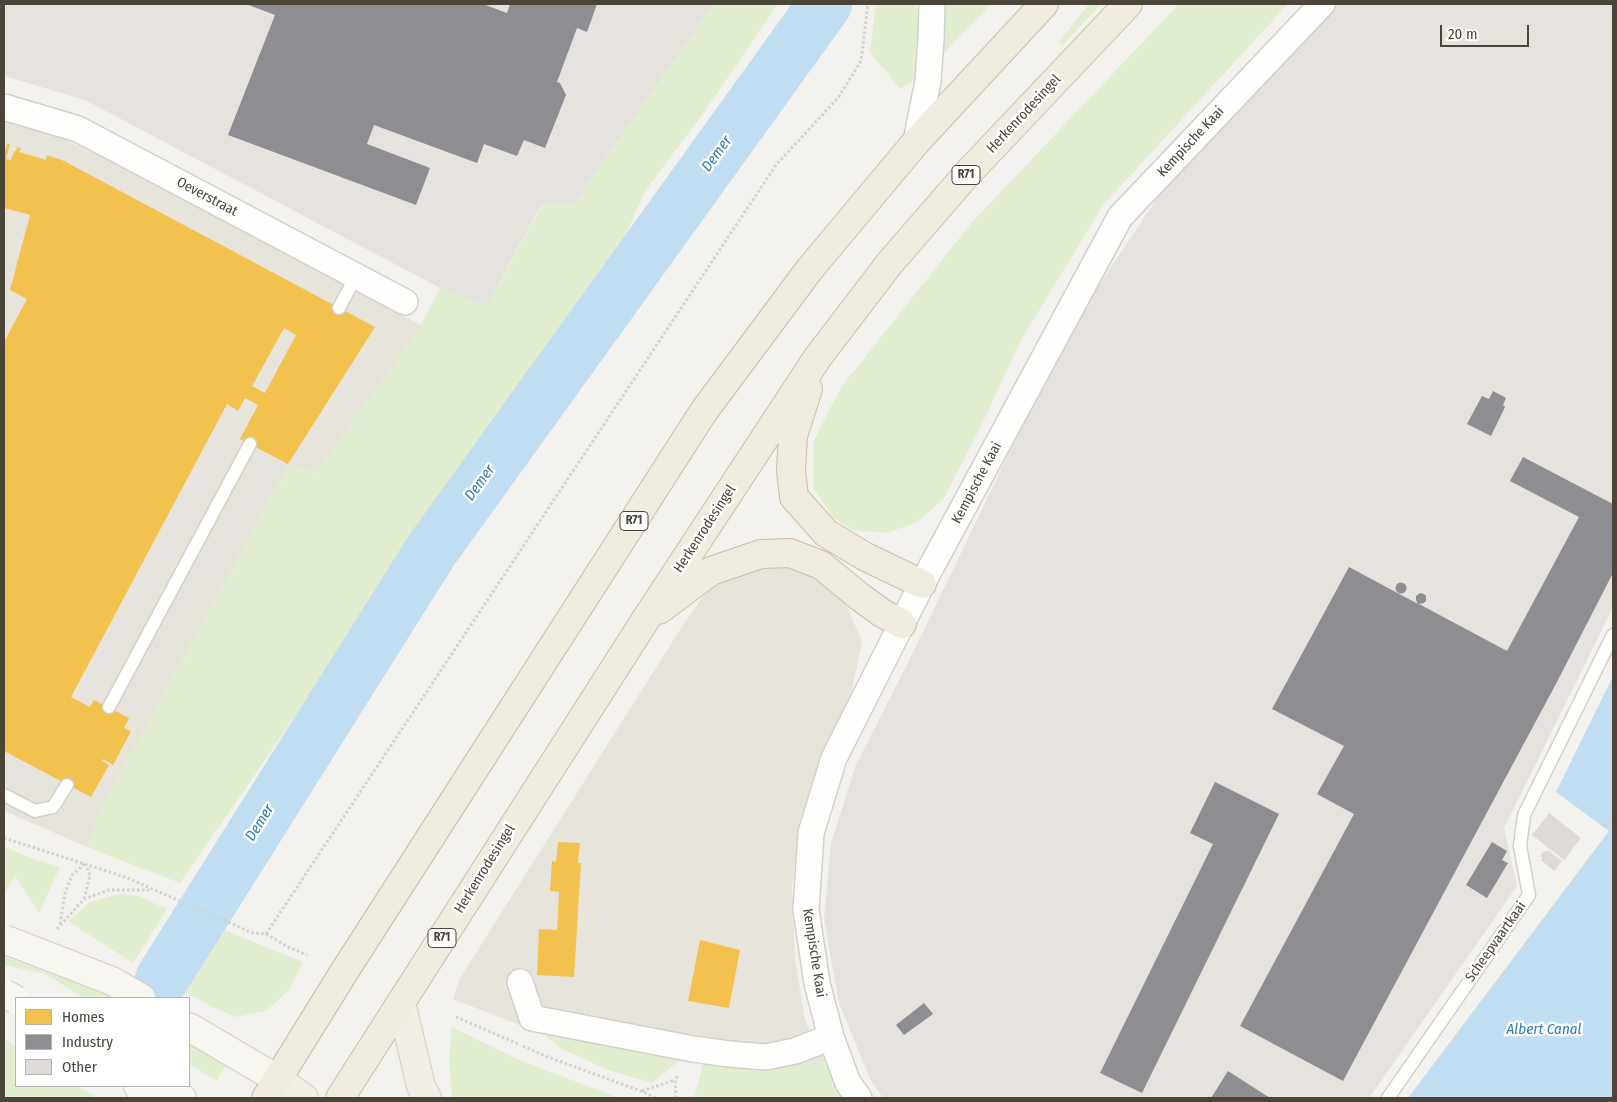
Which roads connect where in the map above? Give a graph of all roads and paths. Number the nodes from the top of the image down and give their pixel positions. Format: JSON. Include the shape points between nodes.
{"nodes":[{"id":1,"x":868,"y":4,"type":"edge"},
{"id":2,"x":932,"y":4,"type":"edge"},
{"id":3,"x":1044,"y":4,"type":"edge"},
{"id":4,"x":1128,"y":4,"type":"edge"},
{"id":5,"x":1322,"y":4,"type":"edge"},
{"id":6,"x":4,"y":106,"type":"edge"},
{"id":7,"x":916,"y":142,"type":"junction"},
{"id":8,"x":356,"y":276,"type":"junction"},
{"id":9,"x":405,"y":302,"type":"dead end"},
{"id":10,"x":340,"y":308,"type":"dead end"},
{"id":11,"x":818,"y":357,"type":"junction"},
{"id":12,"x":250,"y":444,"type":"dead end"},
{"id":13,"x":922,"y":584,"type":"junction"},
{"id":14,"x":646,"y":619,"type":"junction"},
{"id":15,"x":902,"y":624,"type":"junction"},
{"id":16,"x":1613,"y":635,"type":"edge"},
{"id":17,"x":109,"y":708,"type":"dead end"},
{"id":18,"x":67,"y":785,"type":"dead end"},
{"id":19,"x":4,"y":795,"type":"edge"},
{"id":20,"x":1613,"y":815,"type":"edge"},
{"id":21,"x":1603,"y":826,"type":"dead end"},
{"id":22,"x":4,"y":838,"type":"edge"},
{"id":23,"x":86,"y":863,"type":"junction"},
{"id":24,"x":152,"y":890,"type":"junction"},
{"id":25,"x":84,"y":899,"type":"junction"},
{"id":26,"x":266,"y":934,"type":"junction"},
{"id":27,"x":4,"y":938,"type":"edge"},
{"id":28,"x":307,"y":955,"type":"dead end"},
{"id":29,"x":520,"y":982,"type":"dead end"},
{"id":30,"x":4,"y":992,"type":"edge"},
{"id":31,"x":139,"y":997,"type":"edge"},
{"id":32,"x":15,"y":999,"type":"edge"},
{"id":33,"x":401,"y":1002,"type":"junction"},
{"id":34,"x":456,"y":1017,"type":"dead end"},
{"id":35,"x":192,"y":1028,"type":"edge"},
{"id":36,"x":831,"y":1037,"type":"junction"},
{"id":37,"x":272,"y":1089,"type":"edge"},
{"id":38,"x":641,"y":1091,"type":"junction"},
{"id":39,"x":304,"y":1098,"type":"edge"},
{"id":40,"x":340,"y":1098,"type":"edge"},
{"id":41,"x":427,"y":1098,"type":"edge"},
{"id":42,"x":656,"y":1098,"type":"edge"},
{"id":43,"x":676,"y":1098,"type":"edge"},
{"id":44,"x":859,"y":1098,"type":"edge"},
{"id":45,"x":1388,"y":1098,"type":"edge"}],
"edges":[{"from":1,"to":26,"type":"path","via":[[861,61],[838,98],[776,165]]},
{"from":2,"to":7,"type":"street","via":[[928,81]]},
{"from":3,"to":7,"type":"highway","number":"R71"},
{"from":4,"to":11,"type":"highway","name":"Herkenrodesingel","number":"R71","via":[[967,174],[889,264]]},
{"from":5,"to":13,"type":"street","name":"Kempische Kaai","via":[[1120,216]]},
{"from":6,"to":8,"type":"street","name":"Oeverstraat","via":[[78,129]]},
{"from":7,"to":37,"type":"highway","number":"R71","via":[[809,270],[704,411]]},
{"from":8,"to":9,"type":"street","name":"Oeverstraat"},
{"from":8,"to":10,"type":"lane"},
{"from":11,"to":13,"type":"highway","via":[[794,436],[791,470],[794,497],[826,533]]},
{"from":11,"to":14,"type":"highway","name":"Herkenrodesingel","number":"R71"},
{"from":12,"to":17,"type":"lane"},
{"from":13,"to":15,"type":"street","name":"Kempische Kaai"},
{"from":14,"to":15,"type":"highway","via":[[711,571],[761,554],[790,553],[821,565],[860,597]]},
{"from":14,"to":33,"type":"highway","name":"Herkenrodesingel","number":"R71"},
{"from":15,"to":36,"type":"street","name":"Kempische Kaai","via":[[834,758],[811,833],[806,910],[817,983]]},
{"from":16,"to":45,"type":"lane","name":"Scheepvaartkaai","via":[[1524,816],[1520,846],[1529,895]]},
{"from":18,"to":19,"type":"lane","via":[[53,807],[36,811]]},
{"from":20,"to":21,"type":"path"},
{"from":22,"to":23,"type":"path"},
{"from":23,"to":24,"type":"path"},
{"from":23,"to":25,"type":"path","via":[[90,875]]},
{"from":23,"to":25,"type":"path","via":[[72,875],[60,925]]},
{"from":24,"to":25,"type":"path","via":[[108,890]]},
{"from":24,"to":26,"type":"path","via":[[253,933]]},
{"from":26,"to":28,"type":"path"},
{"from":27,"to":31,"type":"main road","bridge":true,"via":[[112,981]]},
{"from":29,"to":36,"type":"street","via":[[532,1018],[693,1049],[766,1057],[795,1051]]},
{"from":30,"to":32,"type":"main road","bridge":true},
{"from":33,"to":40,"type":"highway","name":"Herkenrodesingel","number":"R71"},
{"from":33,"to":41,"type":"main road","via":[[421,1086]]},
{"from":34,"to":38,"type":"path","via":[[545,1056]]},
{"from":35,"to":37,"type":"main road"},
{"from":36,"to":44,"type":"street","name":"Kempische Kaai","via":[[848,1083]]},
{"from":37,"to":39,"type":"main road"},
{"from":38,"to":42,"type":"path"},
{"from":38,"to":43,"type":"path","via":[[675,1080]]}]}
